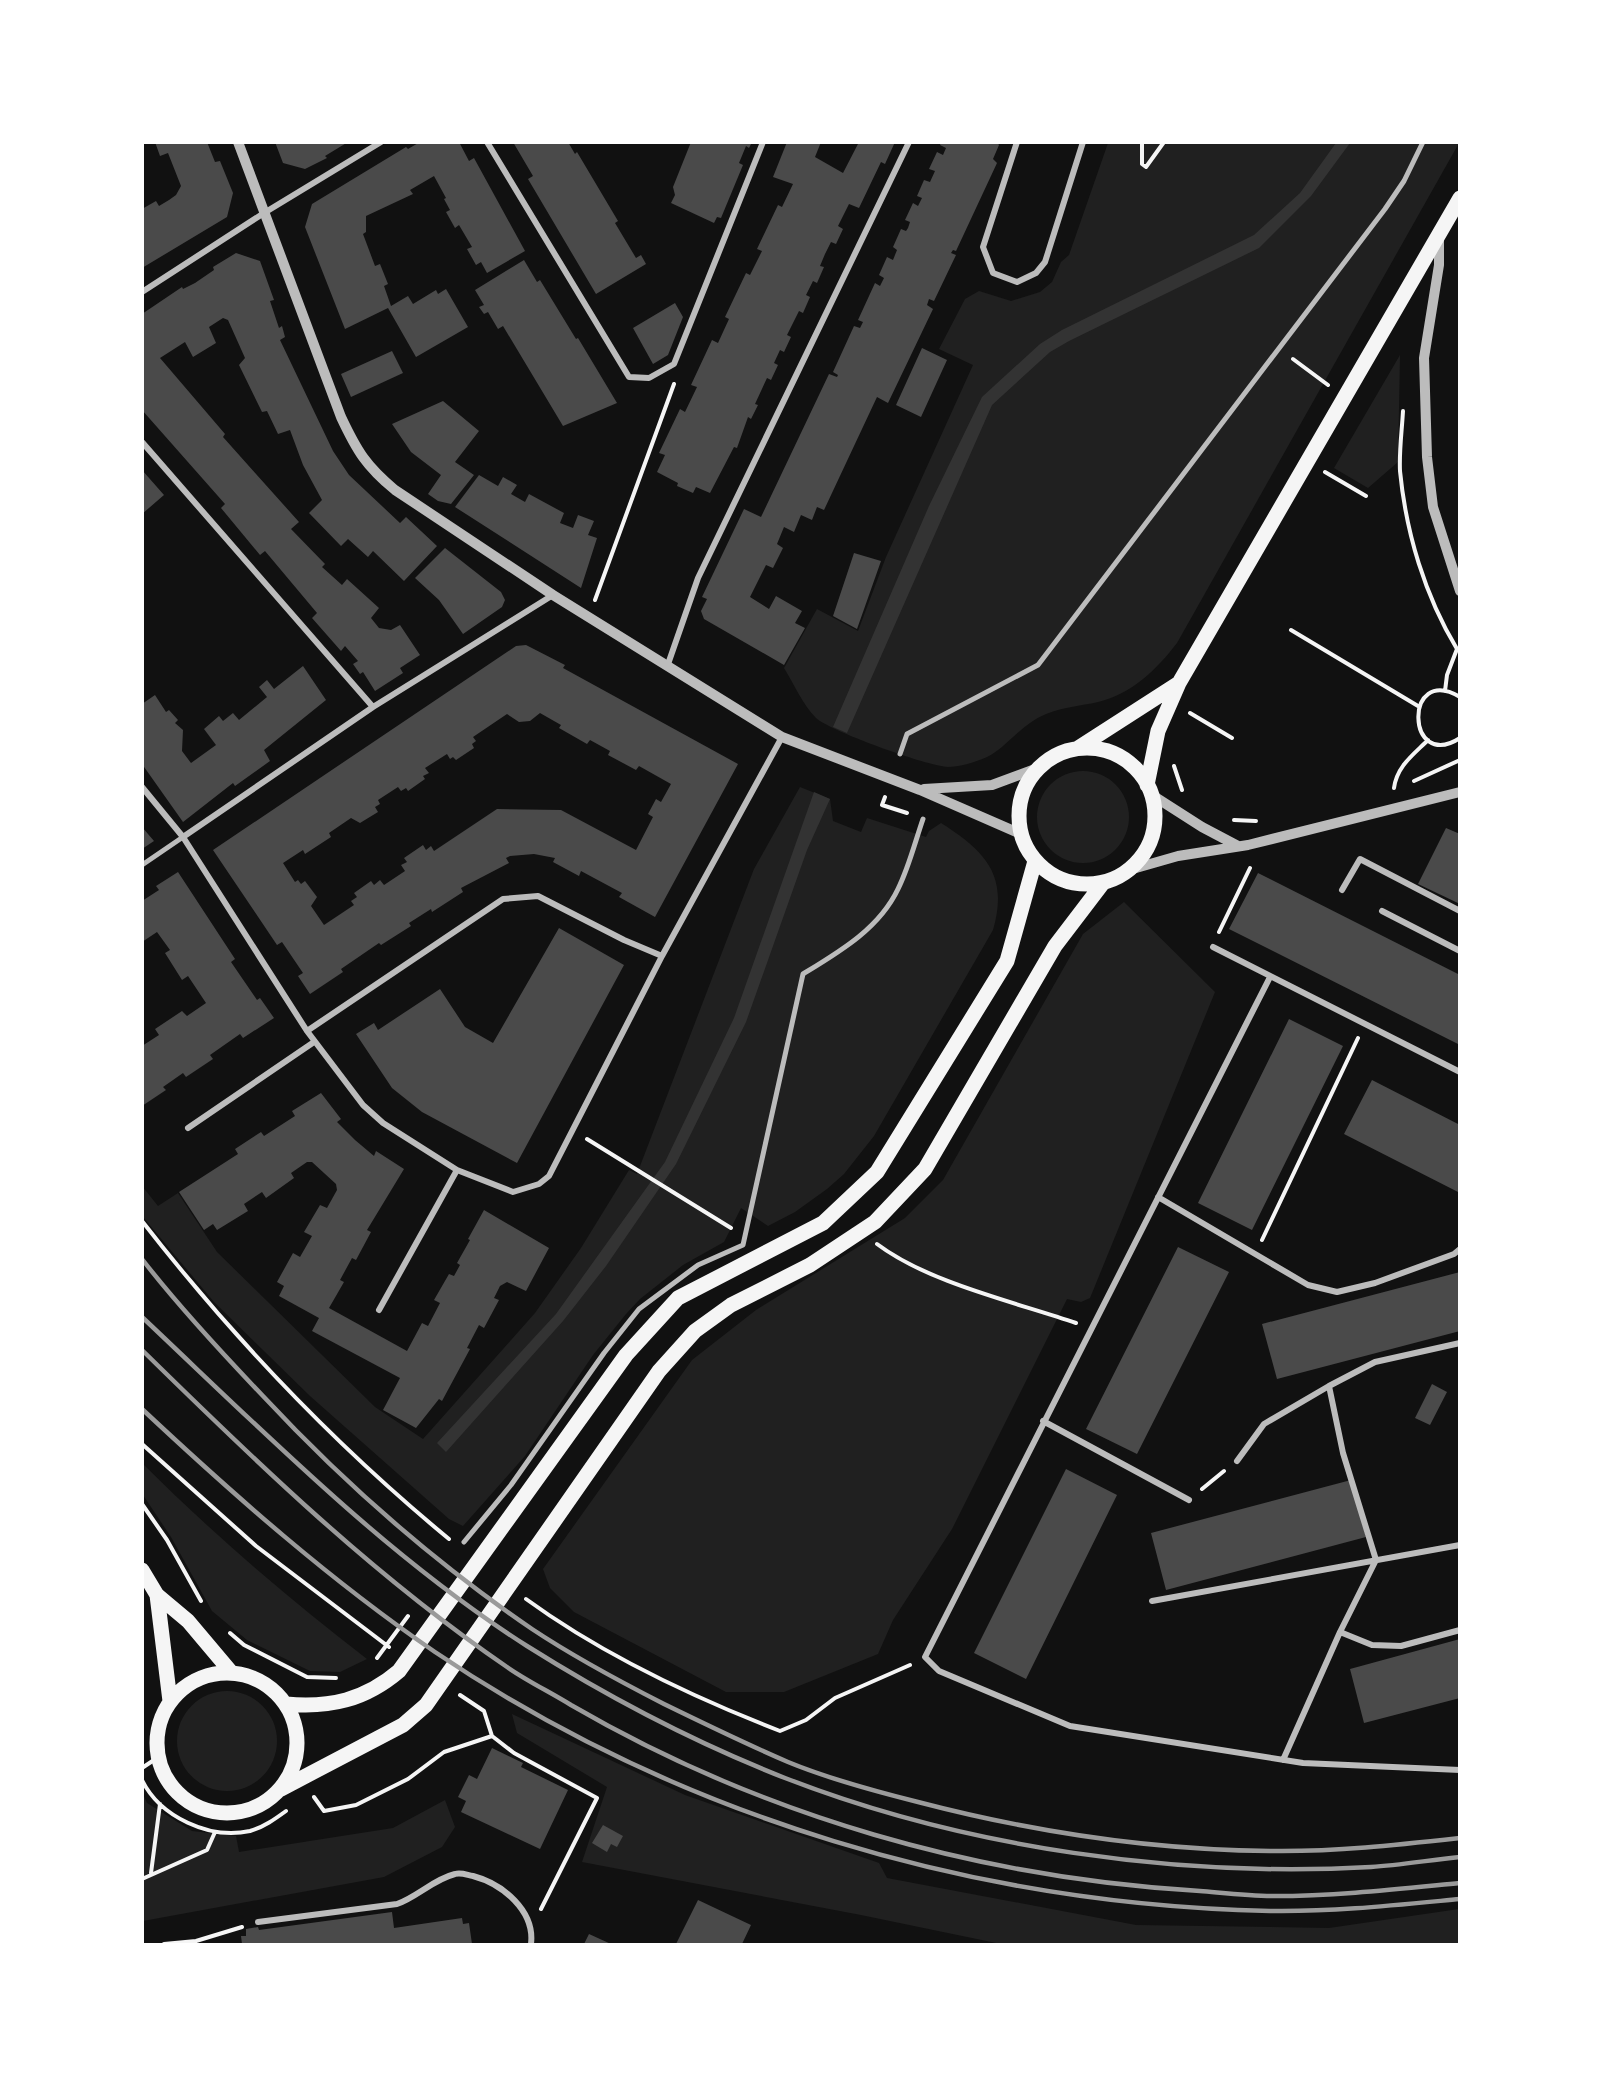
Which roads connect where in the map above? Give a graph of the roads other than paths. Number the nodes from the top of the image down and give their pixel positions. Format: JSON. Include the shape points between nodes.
{"nodes":[{"id":1,"x":238,"y":142,"type":"edge"},
{"id":2,"x":381,"y":142,"type":"edge"},
{"id":3,"x":487,"y":142,"type":"edge"},
{"id":4,"x":763,"y":142,"type":"edge"},
{"id":5,"x":909,"y":142,"type":"edge"},
{"id":6,"x":1017,"y":142,"type":"edge"},
{"id":7,"x":1083,"y":142,"type":"edge"},
{"id":8,"x":1423,"y":142,"type":"edge"},
{"id":9,"x":1460,"y":198,"type":"edge"},
{"id":10,"x":264,"y":213,"type":"junction"},
{"id":11,"x":1439,"y":234,"type":"junction"},
{"id":12,"x":142,"y":292,"type":"edge"},
{"id":13,"x":142,"y":442,"type":"edge"},
{"id":14,"x":1460,"y":591,"type":"edge"},
{"id":15,"x":553,"y":595,"type":"junction"},
{"id":16,"x":667,"y":667,"type":"junction"},
{"id":17,"x":1179,"y":683,"type":"junction"},
{"id":18,"x":373,"y":707,"type":"junction"},
{"id":19,"x":782,"y":737,"type":"junction"},
{"id":20,"x":1078,"y":748,"type":"junction"},
{"id":21,"x":900,"y":754,"type":"dead end"},
{"id":22,"x":1038,"y":768,"type":"junction"},
{"id":23,"x":142,"y":787,"type":"edge"},
{"id":24,"x":920,"y":790,"type":"junction"},
{"id":25,"x":1150,"y":790,"type":"junction"},
{"id":26,"x":1458,"y":791,"type":"edge"},
{"id":27,"x":923,"y":819,"type":"dead end"},
{"id":28,"x":1021,"y":834,"type":"junction"},
{"id":29,"x":183,"y":837,"type":"junction"},
{"id":30,"x":1239,"y":846,"type":"junction"},
{"id":31,"x":1035,"y":861,"type":"junction"},
{"id":32,"x":142,"y":865,"type":"edge"},
{"id":33,"x":1129,"y":870,"type":"junction"},
{"id":34,"x":1103,"y":883,"type":"junction"},
{"id":35,"x":1342,"y":890,"type":"dead end"},
{"id":36,"x":1382,"y":911,"type":"dead end"},
{"id":37,"x":1460,"y":911,"type":"edge"},
{"id":38,"x":1213,"y":947,"type":"dead end"},
{"id":39,"x":1460,"y":951,"type":"edge"},
{"id":40,"x":662,"y":956,"type":"junction"},
{"id":41,"x":1270,"y":977,"type":"junction"},
{"id":42,"x":307,"y":1031,"type":"junction"},
{"id":43,"x":314,"y":1042,"type":"junction"},
{"id":44,"x":1460,"y":1072,"type":"edge"},
{"id":45,"x":188,"y":1128,"type":"dead end"},
{"id":46,"x":457,"y":1170,"type":"junction"},
{"id":47,"x":1158,"y":1197,"type":"junction"},
{"id":48,"x":1460,"y":1249,"type":"edge"},
{"id":49,"x":379,"y":1310,"type":"dead end"},
{"id":50,"x":1460,"y":1343,"type":"edge"},
{"id":51,"x":1329,"y":1386,"type":"junction"},
{"id":52,"x":1043,"y":1422,"type":"junction"},
{"id":53,"x":1237,"y":1461,"type":"road end"},
{"id":54,"x":1189,"y":1500,"type":"road end"},
{"id":55,"x":464,"y":1542,"type":"dead end"},
{"id":56,"x":1460,"y":1545,"type":"edge"},
{"id":57,"x":1377,"y":1560,"type":"junction"},
{"id":58,"x":142,"y":1570,"type":"edge"},
{"id":59,"x":156,"y":1595,"type":"junction"},
{"id":60,"x":1152,"y":1601,"type":"dead end"},
{"id":61,"x":1460,"y":1630,"type":"edge"},
{"id":62,"x":1340,"y":1632,"type":"junction"},
{"id":63,"x":231,"y":1672,"type":"junction"},
{"id":64,"x":170,"y":1701,"type":"junction"},
{"id":65,"x":286,"y":1704,"type":"junction"},
{"id":66,"x":1283,"y":1760,"type":"junction"},
{"id":67,"x":1460,"y":1770,"type":"edge"},
{"id":68,"x":281,"y":1789,"type":"junction"},
{"id":69,"x":258,"y":1922,"type":"road end"},
{"id":70,"x":531,"y":1944,"type":"edge"}],
"edges":[{"from":1,"to":10,"type":"street"},
{"from":2,"to":10,"type":"street"},
{"from":3,"to":4,"type":"street","via":[[629,377],[649,378],[674,364]]},
{"from":5,"to":16,"type":"street","via":[[698,578]]},
{"from":6,"to":7,"type":"street","via":[[983,247],[993,273],[1017,282],[1036,273],[1045,262]]},
{"from":8,"to":21,"type":"street","via":[[1384,208],[1038,664],[908,734]]},
{"from":9,"to":11,"type":"main road"},
{"from":10,"to":12,"type":"street"},
{"from":10,"to":15,"type":"street","via":[[358,453],[396,490]]},
{"from":11,"to":14,"type":"street","via":[[1424,358],[1427,457],[1433,507]]},
{"from":11,"to":17,"type":"main road"},
{"from":13,"to":18,"type":"street"},
{"from":15,"to":16,"type":"street"},
{"from":15,"to":18,"type":"street"},
{"from":16,"to":19,"type":"street"},
{"from":17,"to":20,"type":"main road"},
{"from":17,"to":25,"type":"main road","via":[[1158,731]]},
{"from":18,"to":29,"type":"street"},
{"from":19,"to":24,"type":"street"},
{"from":19,"to":40,"type":"street"},
{"from":20,"to":22,"type":"main road","via":[[1056,755]]},
{"from":20,"to":25,"type":"main road","via":[[1118,756],[1135,768]]},
{"from":22,"to":24,"type":"street","via":[[992,785]]},
{"from":22,"to":28,"type":"main road","via":[[1024,788],[1018,811]]},
{"from":23,"to":29,"type":"street"},
{"from":24,"to":28,"type":"street"},
{"from":25,"to":30,"type":"street","via":[[1202,827]]},
{"from":25,"to":33,"type":"main road","via":[[1155,816],[1152,836],[1143,855]]},
{"from":26,"to":30,"type":"street"},
{"from":27,"to":55,"type":"street","via":[[898,890],[876,920],[849,946],[803,974],[743,1245],[698,1265],[639,1309],[511,1485]]},
{"from":28,"to":31,"type":"main road"},
{"from":29,"to":32,"type":"street"},
{"from":29,"to":42,"type":"street"},
{"from":30,"to":33,"type":"street","via":[[1178,856]]},
{"from":31,"to":34,"type":"main road","via":[[1066,881],[1084,885]]},
{"from":31,"to":65,"type":"main road","via":[[1007,961],[877,1172],[823,1223],[678,1298],[626,1355],[399,1671],[352,1700],[310,1706]]},
{"from":33,"to":34,"type":"main road"},
{"from":34,"to":68,"type":"main road","via":[[1054,946],[925,1169],[875,1222],[810,1265],[731,1305],[695,1331],[659,1371],[426,1705],[403,1725]]},
{"from":35,"to":37,"type":"street","via":[[1360,859]]},
{"from":36,"to":39,"type":"street"},
{"from":38,"to":41,"type":"street"},
{"from":40,"to":42,"type":"street","via":[[538,896],[503,899]]},
{"from":40,"to":46,"type":"street","via":[[549,1176],[539,1184],[513,1192]]},
{"from":41,"to":44,"type":"street"},
{"from":41,"to":47,"type":"street"},
{"from":42,"to":43,"type":"street"},
{"from":43,"to":45,"type":"street"},
{"from":43,"to":46,"type":"street","via":[[369,1111]]},
{"from":46,"to":49,"type":"street"},
{"from":47,"to":48,"type":"street","via":[[1308,1285],[1337,1292],[1375,1282]]},
{"from":47,"to":52,"type":"street"},
{"from":50,"to":51,"type":"street","via":[[1375,1362]]},
{"from":51,"to":53,"type":"street","via":[[1264,1424]]},
{"from":51,"to":57,"type":"street","via":[[1343,1453]]},
{"from":52,"to":54,"type":"street"},
{"from":52,"to":66,"type":"street","via":[[925,1657],[939,1671],[1070,1726]]},
{"from":56,"to":57,"type":"street"},
{"from":57,"to":60,"type":"street"},
{"from":57,"to":62,"type":"street"},
{"from":58,"to":59,"type":"main road"},
{"from":59,"to":63,"type":"main road","via":[[188,1621]]},
{"from":59,"to":64,"type":"main road"},
{"from":61,"to":62,"type":"street","via":[[1401,1646],[1372,1645]]},
{"from":62,"to":66,"type":"street"},
{"from":63,"to":64,"type":"main road","via":[[208,1674],[186,1684]]},
{"from":63,"to":65,"type":"main road","via":[[272,1688]]},
{"from":64,"to":68,"type":"main road","via":[[157,1728],[157,1758],[167,1782],[189,1803],[218,1813],[253,1809]]},
{"from":65,"to":68,"type":"main road","via":[[296,1725],[298,1748],[293,1770]]},
{"from":66,"to":67,"type":"street"},
{"from":69,"to":70,"type":"street","via":[[397,1904],[458,1873],[502,1887],[522,1910],[533,1932]]}]}
